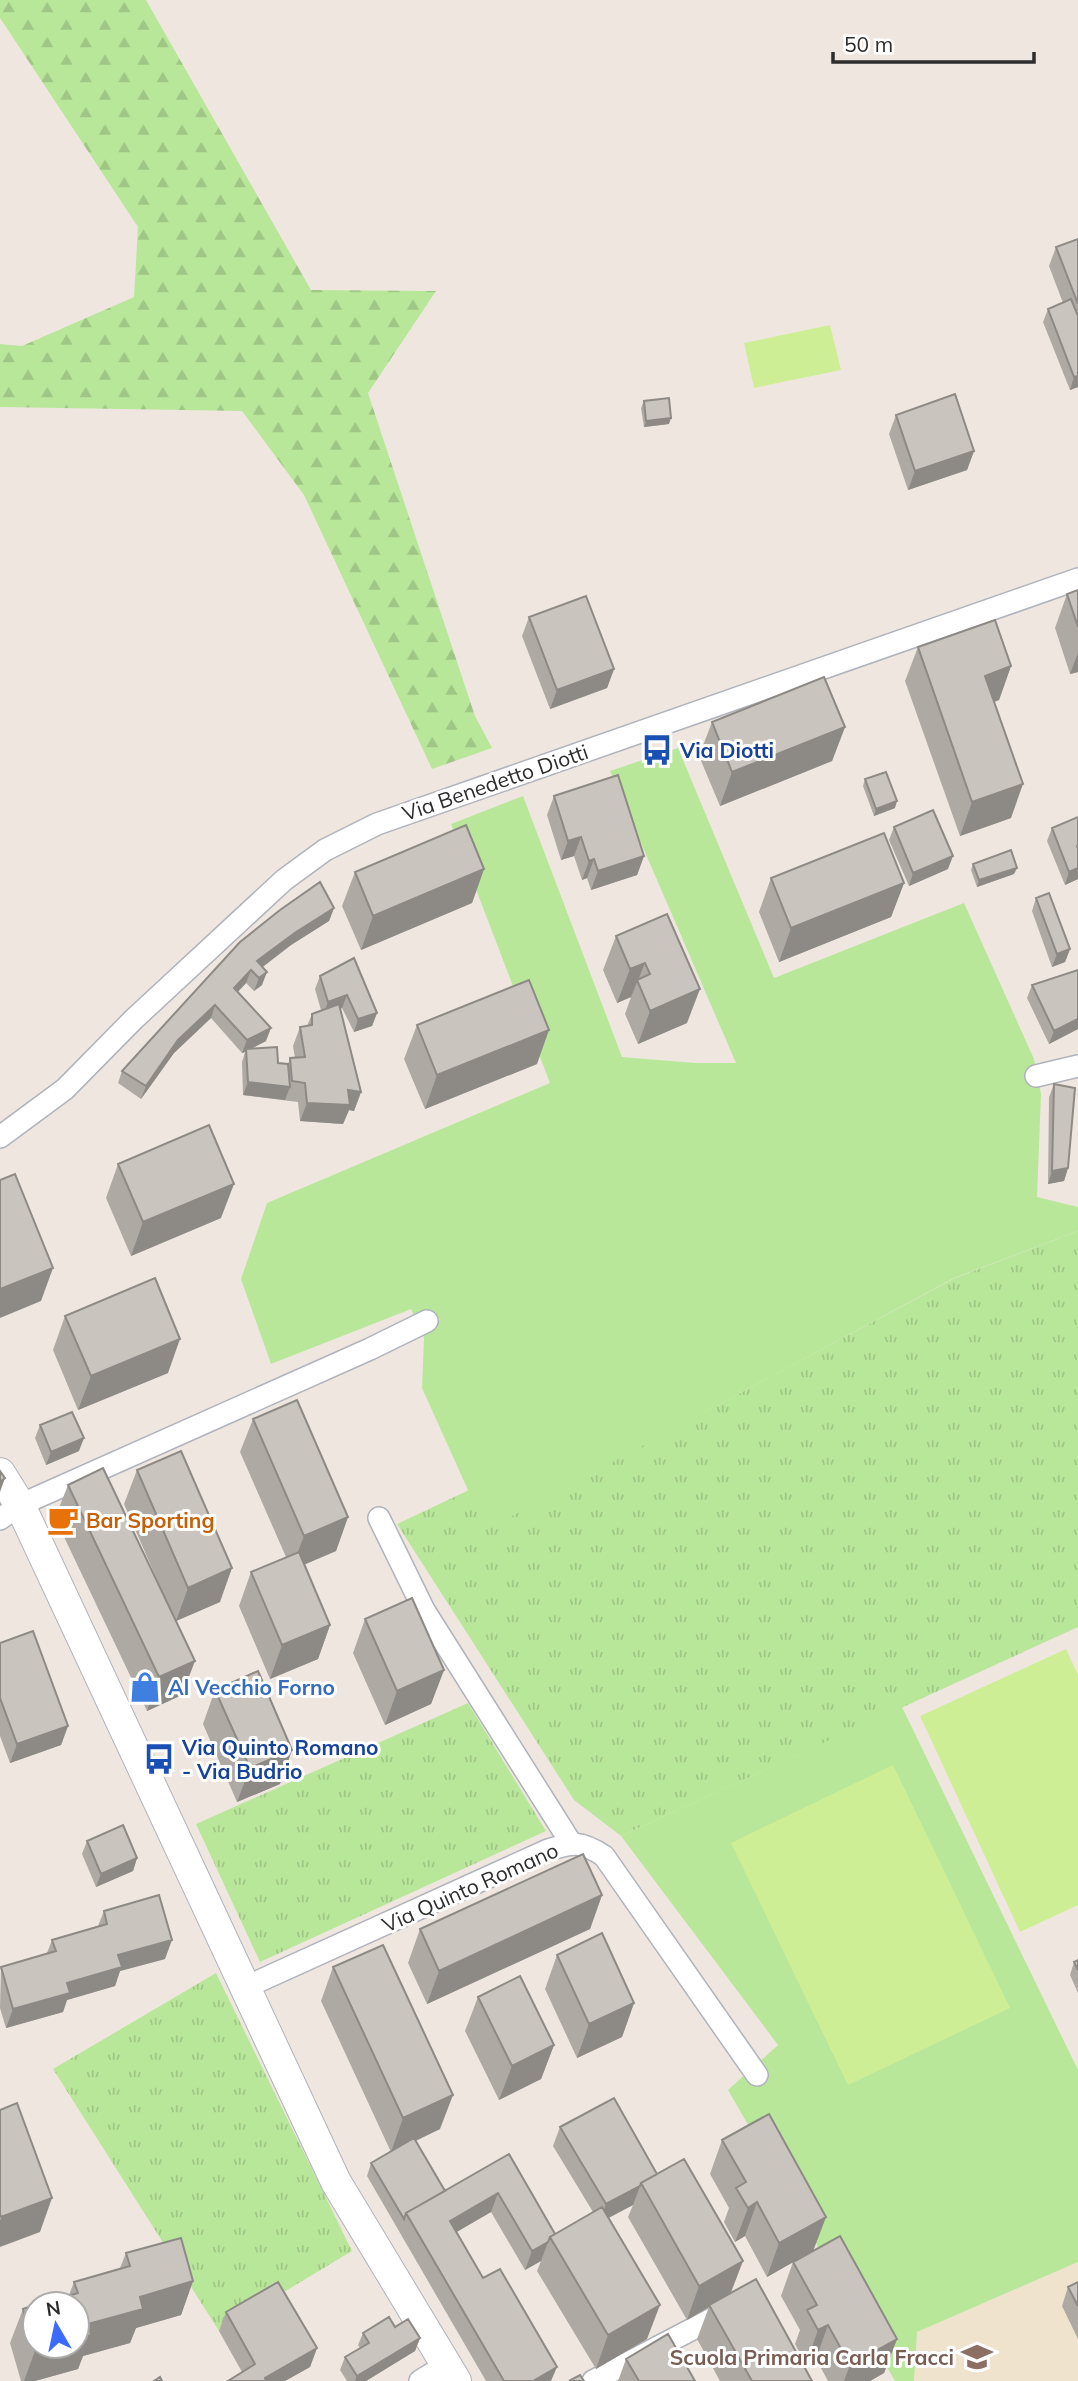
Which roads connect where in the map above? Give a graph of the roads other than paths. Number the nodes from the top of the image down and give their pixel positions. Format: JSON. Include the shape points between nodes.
{"nodes":[{"id":1,"x":1078,"y":579,"type":"edge"},
{"id":2,"x":1078,"y":1066,"type":"edge"},
{"id":3,"x":1036,"y":1076,"type":"dead end"},
{"id":4,"x":0,"y":1136,"type":"edge"},
{"id":5,"x":427,"y":1321,"type":"dead end"},
{"id":6,"x":0,"y":1474,"type":"edge"},
{"id":7,"x":10,"y":1512,"type":"edge"},
{"id":8,"x":379,"y":1518,"type":"dead end"},
{"id":9,"x":570,"y":1843,"type":"junction"},
{"id":10,"x":246,"y":1987,"type":"junction"},
{"id":11,"x":757,"y":2075,"type":"dead end"},
{"id":12,"x":728,"y":2310,"type":"edge"},
{"id":13,"x":451,"y":2373,"type":"edge"},
{"id":14,"x":420,"y":2381,"type":"edge"},
{"id":15,"x":593,"y":2381,"type":"edge"}],
"edges":[{"from":1,"to":4,"type":"street","name":"Via Benedetto Diotti","via":[[377,824],[325,850],[284,880],[134,1018],[65,1089]]},
{"from":2,"to":3,"type":"street"},
{"from":5,"to":7,"type":"street"},
{"from":6,"to":7,"type":"street"},
{"from":7,"to":10,"type":"street"},
{"from":8,"to":9,"type":"street","via":[[424,1610]]},
{"from":9,"to":10,"type":"street","name":"Via Quinto Romano"},
{"from":9,"to":11,"type":"street","name":"Via Quinto Romano","via":[[587,1845],[604,1856]]},
{"from":10,"to":13,"type":"street","via":[[337,2182]]},
{"from":12,"to":15,"type":"street"},
{"from":13,"to":14,"type":"street"}]}
